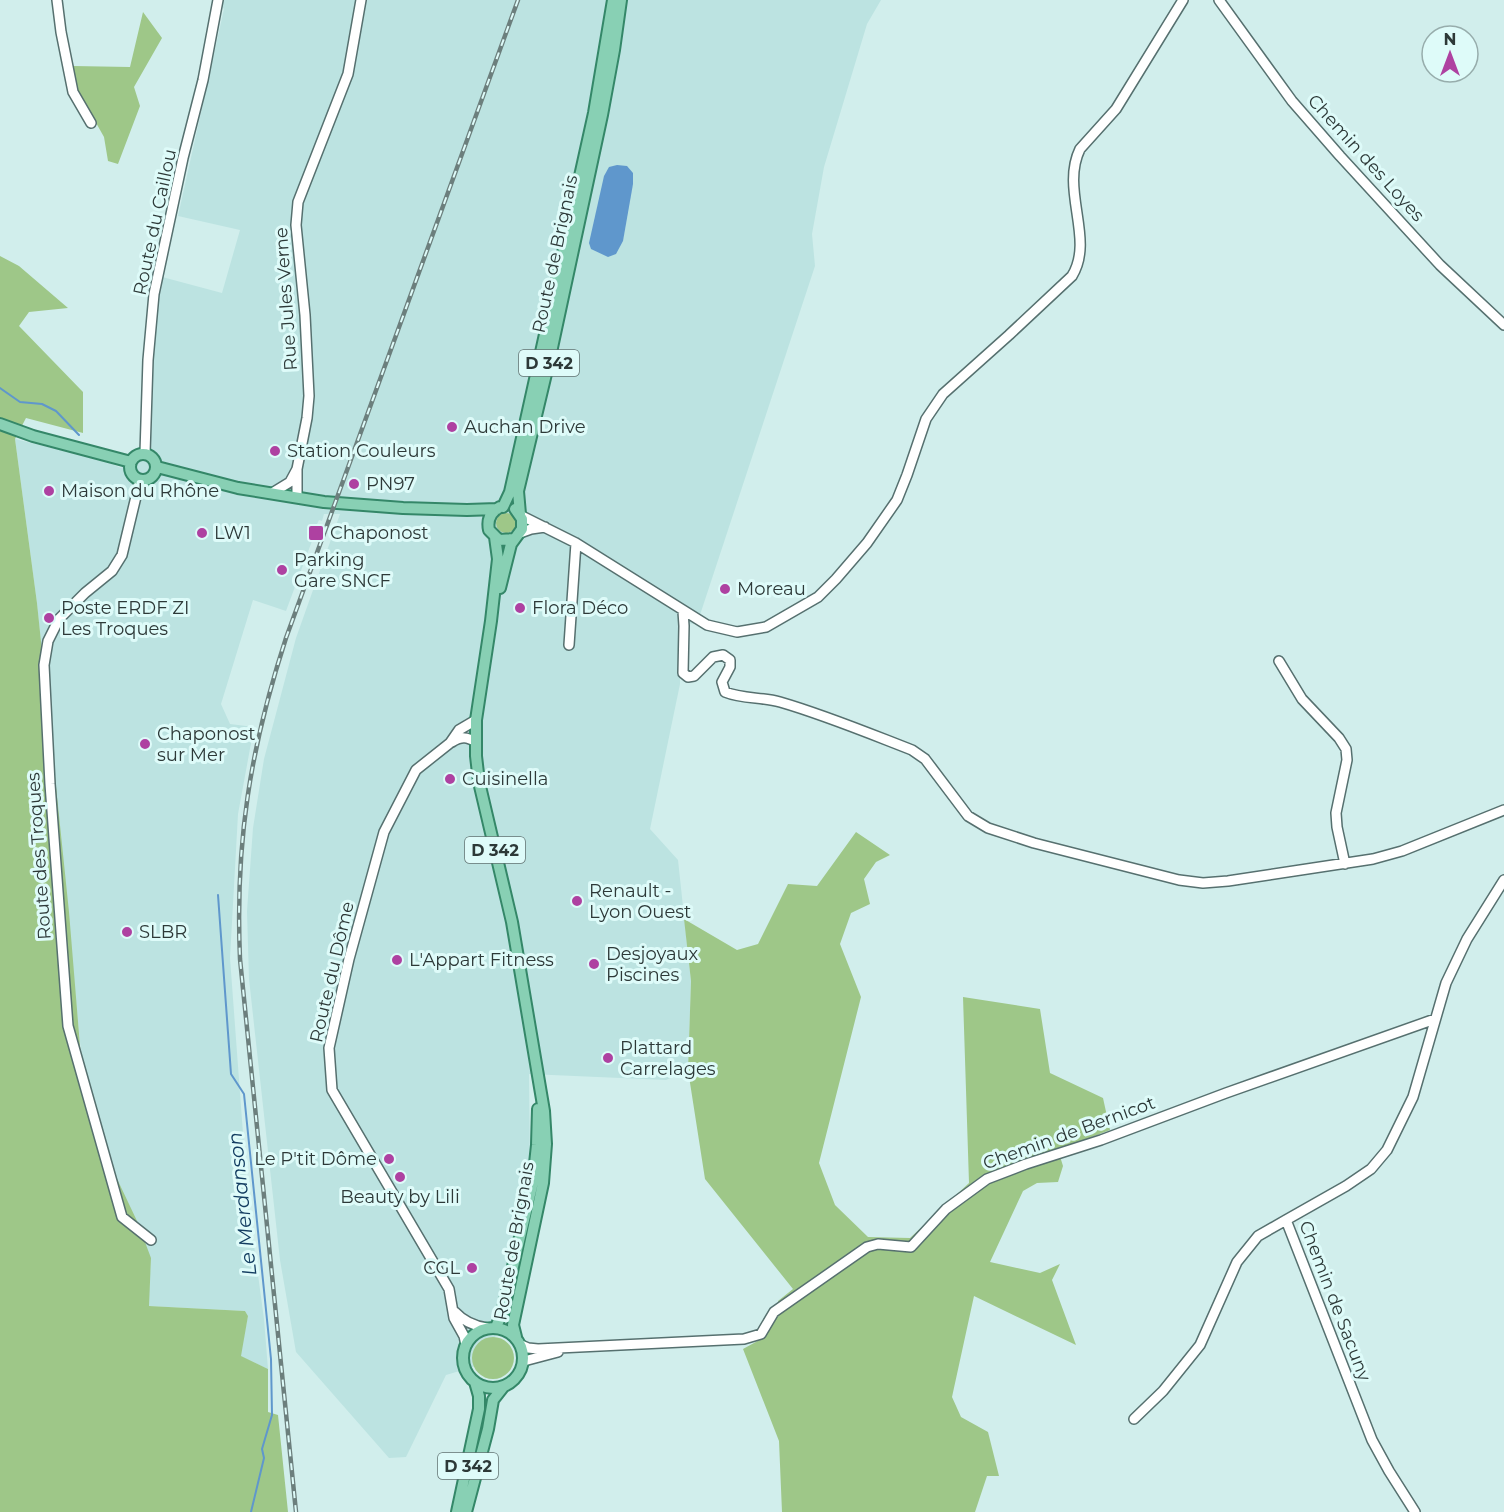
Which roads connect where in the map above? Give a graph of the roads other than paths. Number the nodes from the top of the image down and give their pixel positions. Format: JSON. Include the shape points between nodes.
{"nodes":[{"id":1,"x":57,"y":0,"type":"edge"},
{"id":2,"x":218,"y":0,"type":"edge"},
{"id":3,"x":361,"y":0,"type":"edge"},
{"id":4,"x":613,"y":0,"type":"edge"},
{"id":5,"x":621,"y":0,"type":"edge"},
{"id":6,"x":1183,"y":0,"type":"edge"},
{"id":7,"x":1219,"y":0,"type":"edge"},
{"id":8,"x":91,"y":123,"type":"dead end"},
{"id":9,"x":1504,"y":325,"type":"edge"},
{"id":10,"x":0,"y":424,"type":"edge"},
{"id":11,"x":145,"y":453,"type":"junction"},
{"id":12,"x":130,"y":462,"type":"junction"},
{"id":13,"x":157,"y":467,"type":"junction"},
{"id":14,"x":297,"y":469,"type":"junction"},
{"id":15,"x":140,"y":480,"type":"junction"},
{"id":16,"x":238,"y":488,"type":"junction"},
{"id":17,"x":272,"y":493,"type":"junction"},
{"id":18,"x":297,"y":497,"type":"junction"},
{"id":19,"x":372,"y":506,"type":"junction"},
{"id":20,"x":500,"y":508,"type":"junction"},
{"id":21,"x":467,"y":510,"type":"junction"},
{"id":22,"x":520,"y":514,"type":"junction"},
{"id":23,"x":488,"y":525,"type":"junction"},
{"id":24,"x":544,"y":527,"type":"junction"},
{"id":25,"x":517,"y":536,"type":"junction"},
{"id":26,"x":495,"y":537,"type":"junction"},
{"id":27,"x":576,"y":543,"type":"junction"},
{"id":28,"x":683,"y":611,"type":"junction"},
{"id":29,"x":491,"y":621,"type":"junction"},
{"id":30,"x":569,"y":645,"type":"dead end"},
{"id":31,"x":1279,"y":661,"type":"dead end"},
{"id":32,"x":476,"y":720,"type":"junction"},
{"id":33,"x":476,"y":742,"type":"junction"},
{"id":34,"x":450,"y":743,"type":"junction"},
{"id":35,"x":1504,"y":810,"type":"edge"},
{"id":36,"x":1345,"y":864,"type":"junction"},
{"id":37,"x":1504,"y":880,"type":"edge"},
{"id":38,"x":1435,"y":1018,"type":"junction"},
{"id":39,"x":538,"y":1078,"type":"junction"},
{"id":40,"x":1286,"y":1220,"type":"junction"},
{"id":41,"x":151,"y":1240,"type":"dead end"},
{"id":42,"x":453,"y":1309,"type":"junction"},
{"id":43,"x":491,"y":1328,"type":"junction"},
{"id":44,"x":518,"y":1341,"type":"junction"},
{"id":45,"x":466,"y":1345,"type":"junction"},
{"id":46,"x":578,"y":1347,"type":"junction"},
{"id":47,"x":524,"y":1361,"type":"junction"},
{"id":48,"x":475,"y":1382,"type":"junction"},
{"id":49,"x":504,"y":1386,"type":"junction"},
{"id":50,"x":1134,"y":1419,"type":"dead end"},
{"id":51,"x":457,"y":1512,"type":"edge"},
{"id":52,"x":466,"y":1512,"type":"edge"},
{"id":53,"x":1415,"y":1512,"type":"edge"}],
"edges":[{"from":1,"to":8,"type":"street","via":[[73,92]]},
{"from":2,"to":11,"type":"street","name":"Route du Caillou","via":[[154,294]]},
{"from":3,"to":14,"type":"street","name":"Rue Jules Verne","via":[[348,74],[298,202],[296,225],[309,396]]},
{"from":4,"to":20,"type":"main road","name":"Route de Brignais","number":"D 342","via":[[599,91],[568,235],[510,492]]},
{"from":5,"to":22,"type":"main road","name":"Route de Brignais","number":"D 342","via":[[602,115],[518,491]]},
{"from":6,"to":28,"type":"street","via":[[1119,103],[1080,149],[1074,187],[1080,249],[1072,276],[943,394],[926,419],[897,500],[867,543],[818,597],[766,627],[737,632],[707,625]]},
{"from":7,"to":9,"type":"street","name":"Chemin des Loyes","via":[[1312,124],[1440,265]]},
{"from":10,"to":12,"type":"main road"},
{"from":11,"to":12,"type":"main road"},
{"from":11,"to":13,"type":"main road"},
{"from":12,"to":15,"type":"main road","via":[[132,475]]},
{"from":13,"to":15,"type":"main road","via":[[152,477]]},
{"from":13,"to":16,"type":"main road"},
{"from":14,"to":17,"type":"street","via":[[290,482]]},
{"from":14,"to":18,"type":"street","name":"Rue Jules Verne"},
{"from":15,"to":41,"type":"street","name":"Route des Troques","via":[[122,555],[112,571],[59,619],[48,641],[44,665],[68,1026],[122,1217]]},
{"from":16,"to":17,"type":"main road"},
{"from":16,"to":19,"type":"main road","via":[[310,507]]},
{"from":17,"to":18,"type":"main road"},
{"from":18,"to":19,"type":"main road"},
{"from":19,"to":21,"type":"main road"},
{"from":20,"to":21,"type":"main road"},
{"from":20,"to":22,"type":"main road","via":[[512,508]]},
{"from":20,"to":23,"type":"main road","via":[[491,514]]},
{"from":21,"to":23,"type":"main road"},
{"from":22,"to":24,"type":"street"},
{"from":22,"to":25,"type":"main road","via":[[523,524]]},
{"from":23,"to":26,"type":"main road"},
{"from":24,"to":25,"type":"street"},
{"from":24,"to":27,"type":"street"},
{"from":25,"to":26,"type":"main road","via":[[504,541]]},
{"from":25,"to":29,"type":"main road","name":"Route de Brignais","number":"D 342"},
{"from":26,"to":29,"type":"main road","name":"Route de Brignais","number":"D 342","via":[[498,558]]},
{"from":27,"to":28,"type":"street"},
{"from":27,"to":30,"type":"street"},
{"from":28,"to":36,"type":"street","via":[[683,673],[688,677],[713,657],[723,655],[730,660],[722,682],[725,692],[764,697],[814,712],[912,750],[925,759],[968,816],[988,828],[1034,843],[1203,883]]},
{"from":29,"to":32,"type":"main road","name":"Route de Brignais","number":"D 342"},
{"from":31,"to":36,"type":"street","via":[[1302,699],[1346,749],[1336,813]]},
{"from":32,"to":33,"type":"main road","name":"Route de Brignais","number":"D 342"},
{"from":32,"to":34,"type":"street","name":"Route du Dôme","via":[[459,730]]},
{"from":33,"to":34,"type":"street","via":[[460,737]]},
{"from":33,"to":39,"type":"main road","name":"Route de Brignais","number":"D 342","via":[[479,782],[512,922]]},
{"from":34,"to":42,"type":"street","name":"Route du Dôme","via":[[416,771],[384,832],[329,1048],[332,1090],[449,1289]]},
{"from":35,"to":36,"type":"street","via":[[1373,860]]},
{"from":37,"to":38,"type":"street","name":"Chemin de Sacuny","via":[[1467,939]]},
{"from":38,"to":40,"type":"street","name":"Chemin de Sacuny","via":[[1413,1096],[1387,1150],[1371,1169]]},
{"from":38,"to":46,"type":"street","name":"Chemin de Bernicot","via":[[987,1179],[946,1209],[911,1247],[867,1246],[774,1312],[761,1334],[744,1340]]},
{"from":39,"to":43,"type":"main road","name":"Route de Brignais","number":"D 342","via":[[533,1182],[502,1313]]},
{"from":39,"to":44,"type":"main road","name":"Route de Brignais","number":"D 342","via":[[546,1144],[543,1183],[513,1325]]},
{"from":40,"to":50,"type":"street","via":[[1258,1236],[1237,1262],[1200,1345],[1163,1391]]},
{"from":40,"to":53,"type":"street","name":"Chemin de Sacuny","via":[[1368,1431]]},
{"from":42,"to":43,"type":"street","via":[[474,1326]]},
{"from":42,"to":45,"type":"street","name":"Route du Dôme"},
{"from":43,"to":44,"type":"main road","via":[[503,1329]]},
{"from":43,"to":45,"type":"main road","via":[[471,1337]]},
{"from":44,"to":46,"type":"street","name":"Chemin de Bernicot","via":[[538,1349]]},
{"from":44,"to":47,"type":"main road"},
{"from":45,"to":48,"type":"main road","via":[[464,1364]]},
{"from":46,"to":47,"type":"street","name":"Chemin de Bernicot"},
{"from":47,"to":49,"type":"main road","via":[[515,1379]]},
{"from":48,"to":49,"type":"main road","via":[[488,1388]]},
{"from":48,"to":51,"type":"main road","number":"D 342","via":[[479,1409]]},
{"from":49,"to":52,"type":"main road","number":"D 342","via":[[493,1400]]}]}
